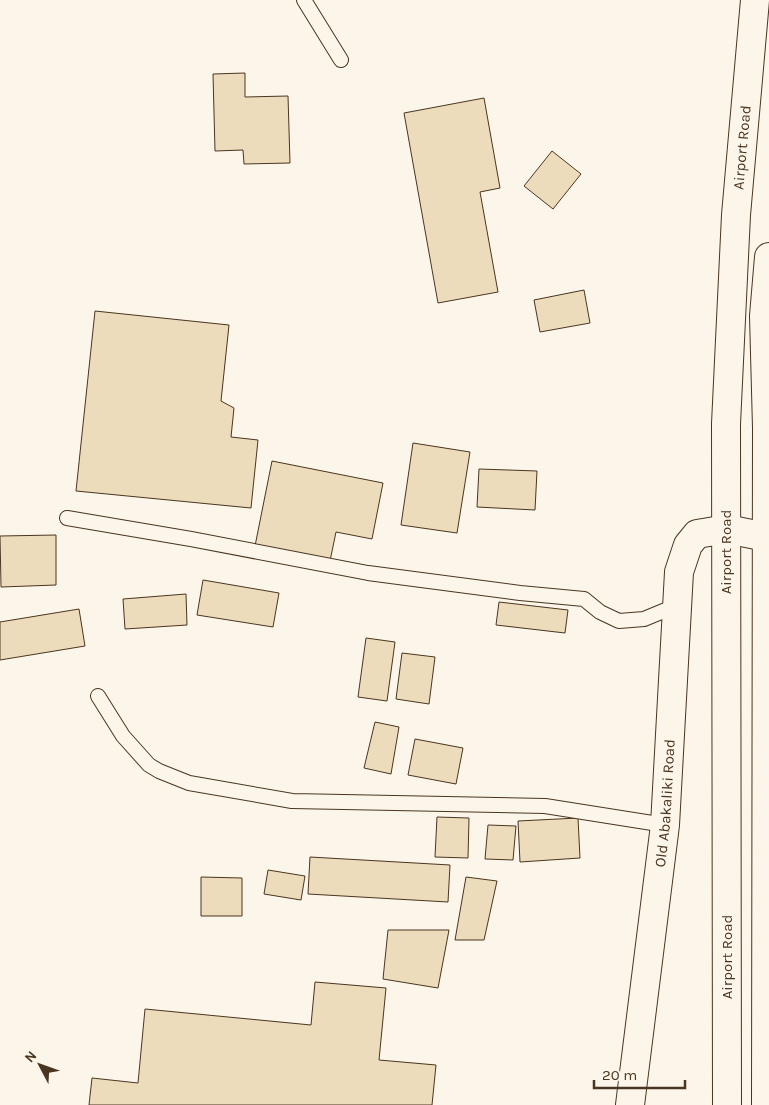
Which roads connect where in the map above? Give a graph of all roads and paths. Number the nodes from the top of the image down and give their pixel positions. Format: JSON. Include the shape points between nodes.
{"nodes":[{"id":1,"x":304,"y":0,"type":"edge"},
{"id":2,"x":755,"y":0,"type":"edge"},
{"id":3,"x":341,"y":60,"type":"dead end"},
{"id":4,"x":769,"y":257,"type":"edge"},
{"id":5,"x":726,"y":424,"type":"junction"},
{"id":6,"x":767,"y":428,"type":"junction"},
{"id":7,"x":68,"y":518,"type":"dead end"},
{"id":8,"x":727,"y":529,"type":"junction"},
{"id":9,"x":766,"y":537,"type":"junction"},
{"id":10,"x":678,"y":605,"type":"junction"},
{"id":11,"x":98,"y":696,"type":"dead end"},
{"id":12,"x":666,"y":825,"type":"junction"},
{"id":13,"x":630,"y":1105,"type":"edge"},
{"id":14,"x":727,"y":1105,"type":"edge"},
{"id":15,"x":766,"y":1105,"type":"edge"}],
"edges":[{"from":1,"to":3,"type":"lane"},
{"from":2,"to":5,"type":"main road","name":"Airport Road","via":[[736,215]]},
{"from":4,"to":6,"type":"main road","via":[[764,316]]},
{"from":5,"to":6,"type":"main road"},
{"from":5,"to":8,"type":"main road","name":"Airport Road"},
{"from":6,"to":9,"type":"main road"},
{"from":7,"to":10,"type":"lane","via":[[368,572],[584,599],[618,621],[644,619]]},
{"from":8,"to":9,"type":"main road"},
{"from":8,"to":10,"type":"main road","name":"Old Abakaliki Road","via":[[696,534],[688,545],[679,572]]},
{"from":8,"to":14,"type":"main road","name":"Airport Road"},
{"from":9,"to":15,"type":"main road"},
{"from":10,"to":12,"type":"main road","name":"Old Abakaliki Road"},
{"from":11,"to":12,"type":"lane","via":[[123,736],[149,764],[189,783],[292,801],[545,806]]},
{"from":12,"to":13,"type":"main road","name":"Old Abakaliki Road"}]}
